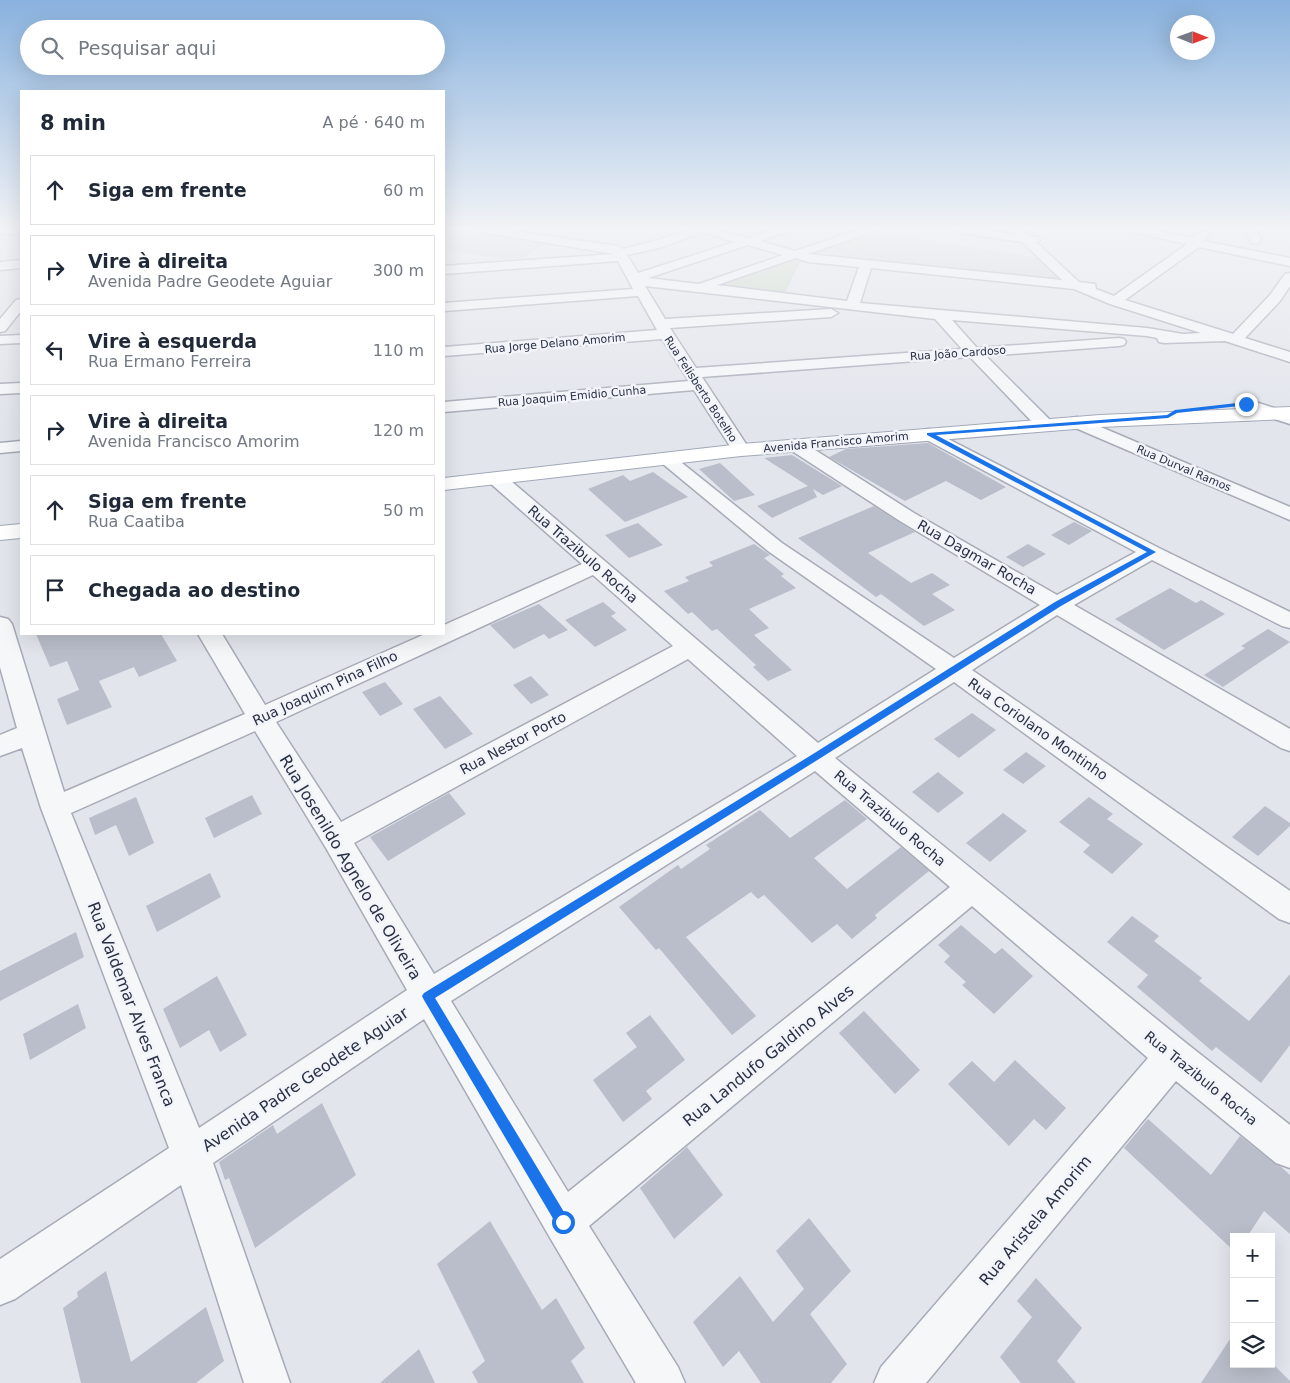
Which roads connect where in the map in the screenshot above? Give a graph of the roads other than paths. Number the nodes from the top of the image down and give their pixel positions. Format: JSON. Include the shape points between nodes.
{"nodes":[{"id":1,"x":548,"y":295,"type":"edge"},
{"id":2,"x":642,"y":295,"type":"edge"},
{"id":3,"x":767,"y":295,"type":"edge"},
{"id":4,"x":856,"y":295,"type":"edge"},
{"id":5,"x":1102,"y":295,"type":"edge"},
{"id":6,"x":1124,"y":295,"type":"edge"},
{"id":7,"x":1277,"y":295,"type":"edge"},
{"id":8,"x":792,"y":297,"type":"joint"},
{"id":9,"x":1115,"y":301,"type":"junction"},
{"id":10,"x":14,"y":302,"type":"edge"},
{"id":11,"x":852,"y":305,"type":"junction"},
{"id":12,"x":445,"y":307,"type":"edge"},
{"id":13,"x":883,"y":310,"type":"junction"},
{"id":14,"x":938,"y":313,"type":"junction"},
{"id":15,"x":0,"y":328,"type":"edge"},
{"id":16,"x":663,"y":329,"type":"junction"},
{"id":17,"x":1181,"y":338,"type":"junction"},
{"id":18,"x":20,"y":339,"type":"edge"},
{"id":19,"x":1230,"y":339,"type":"junction"},
{"id":20,"x":0,"y":340,"type":"edge"},
{"id":21,"x":445,"y":352,"type":"edge"},
{"id":22,"x":973,"y":352,"type":"junction"},
{"id":23,"x":1290,"y":357,"type":"edge"},
{"id":24,"x":696,"y":379,"type":"junction"},
{"id":25,"x":20,"y":388,"type":"edge"},
{"id":26,"x":0,"y":389,"type":"edge"},
{"id":27,"x":1290,"y":399,"type":"edge"},
{"id":28,"x":1246,"y":404,"type":"junction"},
{"id":29,"x":445,"y":407,"type":"edge"},
{"id":30,"x":1284,"y":415,"type":"edge"},
{"id":31,"x":1168,"y":416,"type":"junction"},
{"id":32,"x":1100,"y":420,"type":"junction"},
{"id":33,"x":1077,"y":422,"type":"junction"},
{"id":34,"x":1044,"y":424,"type":"junction"},
{"id":35,"x":929,"y":434,"type":"junction"},
{"id":36,"x":795,"y":445,"type":"junction"},
{"id":37,"x":20,"y":446,"type":"edge"},
{"id":38,"x":0,"y":448,"type":"edge"},
{"id":39,"x":741,"y":450,"type":"junction"},
{"id":40,"x":666,"y":459,"type":"junction"},
{"id":41,"x":497,"y":479,"type":"junction"},
{"id":42,"x":445,"y":484,"type":"edge"},
{"id":43,"x":1290,"y":502,"type":"edge"},
{"id":44,"x":1290,"y":514,"type":"edge"},
{"id":45,"x":20,"y":531,"type":"edge"},
{"id":46,"x":0,"y":533,"type":"edge"},
{"id":47,"x":1152,"y":552,"type":"junction"},
{"id":48,"x":595,"y":566,"type":"junction"},
{"id":49,"x":1058,"y":604,"type":"junction"},
{"id":50,"x":1290,"y":621,"type":"edge"},
{"id":51,"x":0,"y":624,"type":"edge"},
{"id":52,"x":446,"y":630,"type":"edge"},
{"id":53,"x":211,"y":635,"type":"edge"},
{"id":54,"x":435,"y":635,"type":"edge"},
{"id":55,"x":690,"y":647,"type":"junction"},
{"id":56,"x":953,"y":669,"type":"junction"},
{"id":57,"x":260,"y":718,"type":"junction"},
{"id":58,"x":31,"y":733,"type":"junction"},
{"id":59,"x":1290,"y":741,"type":"edge"},
{"id":60,"x":0,"y":746,"type":"edge"},
{"id":61,"x":816,"y":757,"type":"junction"},
{"id":62,"x":55,"y":808,"type":"junction"},
{"id":63,"x":336,"y":839,"type":"junction"},
{"id":64,"x":973,"y":887,"type":"junction"},
{"id":65,"x":1290,"y":909,"type":"edge"},
{"id":66,"x":428,"y":996,"type":"junction"},
{"id":67,"x":1173,"y":1056,"type":"junction"},
{"id":68,"x":1290,"y":1149,"type":"edge"},
{"id":69,"x":191,"y":1156,"type":"junction"},
{"id":70,"x":563,"y":1222,"type":"junction"},
{"id":71,"x":0,"y":1284,"type":"edge"},
{"id":72,"x":267,"y":1383,"type":"edge"},
{"id":73,"x":662,"y":1383,"type":"edge"},
{"id":74,"x":897,"y":1383,"type":"edge"}],
"edges":[{"from":1,"to":12,"type":"street"},
{"from":2,"to":16,"type":"street","name":"Rua Felisberto Botelho"},
{"from":3,"to":8,"type":"street"},
{"from":4,"to":11,"type":"street"},
{"from":5,"to":9,"type":"street"},
{"from":6,"to":9,"type":"street"},
{"from":7,"to":19,"type":"street"},
{"from":8,"to":11,"type":"street"},
{"from":9,"to":19,"type":"street"},
{"from":10,"to":15,"type":"street"},
{"from":11,"to":13,"type":"street"},
{"from":13,"to":14,"type":"street","via":[[920,308]]},
{"from":13,"to":16,"type":"street","name":"Rua Jorge Delano Amorim"},
{"from":14,"to":17,"type":"street","via":[[1148,332]]},
{"from":14,"to":22,"type":"street"},
{"from":16,"to":21,"type":"street","name":"Rua Jorge Delano Amorim"},
{"from":16,"to":24,"type":"street","name":"Rua Felisberto Botelho"},
{"from":17,"to":19,"type":"street","name":"Rua João Cardoso"},
{"from":17,"to":22,"type":"street","name":"Rua João Cardoso"},
{"from":18,"to":20,"type":"street"},
{"from":19,"to":23,"type":"street"},
{"from":22,"to":24,"type":"street","name":"Rua João Cardoso"},
{"from":22,"to":34,"type":"street"},
{"from":24,"to":29,"type":"street","name":"Rua Joaquim Emidio Cunha"},
{"from":24,"to":39,"type":"street","name":"Rua Felisberto Botelho"},
{"from":25,"to":26,"type":"street"},
{"from":27,"to":28,"type":"main road"},
{"from":28,"to":30,"type":"street"},
{"from":28,"to":31,"type":"main road","via":[[1175,412]]},
{"from":30,"to":31,"type":"main road","name":"Avenida Francisco Amorim"},
{"from":31,"to":32,"type":"main road","name":"Avenida Francisco Amorim"},
{"from":32,"to":33,"type":"main road","name":"Avenida Francisco Amorim"},
{"from":32,"to":43,"type":"street","name":"Rua Durval Ramos"},
{"from":33,"to":34,"type":"main road","name":"Avenida Francisco Amorim"},
{"from":33,"to":44,"type":"street","name":"Rua Durval Ramos"},
{"from":34,"to":35,"type":"main road","name":"Avenida Francisco Amorim"},
{"from":35,"to":36,"type":"main road","name":"Avenida Francisco Amorim"},
{"from":35,"to":47,"type":"street"},
{"from":36,"to":39,"type":"main road","name":"Avenida Francisco Amorim"},
{"from":36,"to":49,"type":"street","name":"Rua Dagmar Rocha","via":[[906,516]]},
{"from":37,"to":38,"type":"street"},
{"from":39,"to":40,"type":"main road","name":"Avenida Francisco Amorim"},
{"from":40,"to":41,"type":"main road","name":"Avenida Francisco Amorim"},
{"from":40,"to":56,"type":"street","name":"Rua Coriolano Montinho","via":[[775,547]]},
{"from":41,"to":42,"type":"main road","name":"Avenida Francisco Amorim"},
{"from":41,"to":48,"type":"street","name":"Rua Trazibulo Rocha"},
{"from":45,"to":46,"type":"main road"},
{"from":47,"to":49,"type":"street","name":"Avenida Padre Geodete Aguiar"},
{"from":47,"to":50,"type":"street"},
{"from":48,"to":52,"type":"street","name":"Rua Joaquim Pina Filho"},
{"from":48,"to":55,"type":"street","name":"Rua Trazibulo Rocha"},
{"from":49,"to":56,"type":"street","name":"Avenida Padre Geodete Aguiar"},
{"from":49,"to":59,"type":"street","name":"Rua Dagmar Rocha"},
{"from":51,"to":58,"type":"street","name":"Rua Valdemar Alves Franca"},
{"from":53,"to":57,"type":"street","name":"Rua Josenildo Agnelo de Oliveira"},
{"from":54,"to":57,"type":"street","name":"Rua Joaquim Pina Filho"},
{"from":55,"to":61,"type":"street","name":"Rua Trazibulo Rocha"},
{"from":55,"to":63,"type":"street","name":"Rua Nestor Porto"},
{"from":56,"to":61,"type":"street","name":"Avenida Padre Geodete Aguiar"},
{"from":56,"to":65,"type":"street","name":"Rua Coriolano Montinho"},
{"from":57,"to":62,"type":"street","name":"Rua Joaquim Pina Filho"},
{"from":57,"to":63,"type":"street","name":"Rua Josenildo Agnelo de Oliveira"},
{"from":58,"to":60,"type":"street"},
{"from":58,"to":62,"type":"street","name":"Rua Valdemar Alves Franca"},
{"from":61,"to":64,"type":"street","name":"Rua Trazibulo Rocha"},
{"from":61,"to":66,"type":"street","name":"Avenida Padre Geodete Aguiar"},
{"from":62,"to":69,"type":"street","name":"Rua Valdemar Alves Franca"},
{"from":63,"to":66,"type":"street","name":"Rua Josenildo Agnelo de Oliveira"},
{"from":64,"to":67,"type":"street","name":"Rua Trazibulo Rocha"},
{"from":64,"to":70,"type":"street","name":"Rua Landufo Galdino Alves"},
{"from":66,"to":69,"type":"street","name":"Avenida Padre Geodete Aguiar"},
{"from":66,"to":70,"type":"street","name":"Rua Josenildo Agnelo de Oliveira"},
{"from":67,"to":68,"type":"street","name":"Rua Trazibulo Rocha"},
{"from":67,"to":74,"type":"street","name":"Rua Aristela Amorim"},
{"from":69,"to":71,"type":"street","name":"Avenida Padre Geodete Aguiar"},
{"from":69,"to":72,"type":"street","name":"Rua Valdemar Alves Franca"},
{"from":70,"to":73,"type":"street","name":"Rua Josenildo Agnelo de Oliveira"}]}
